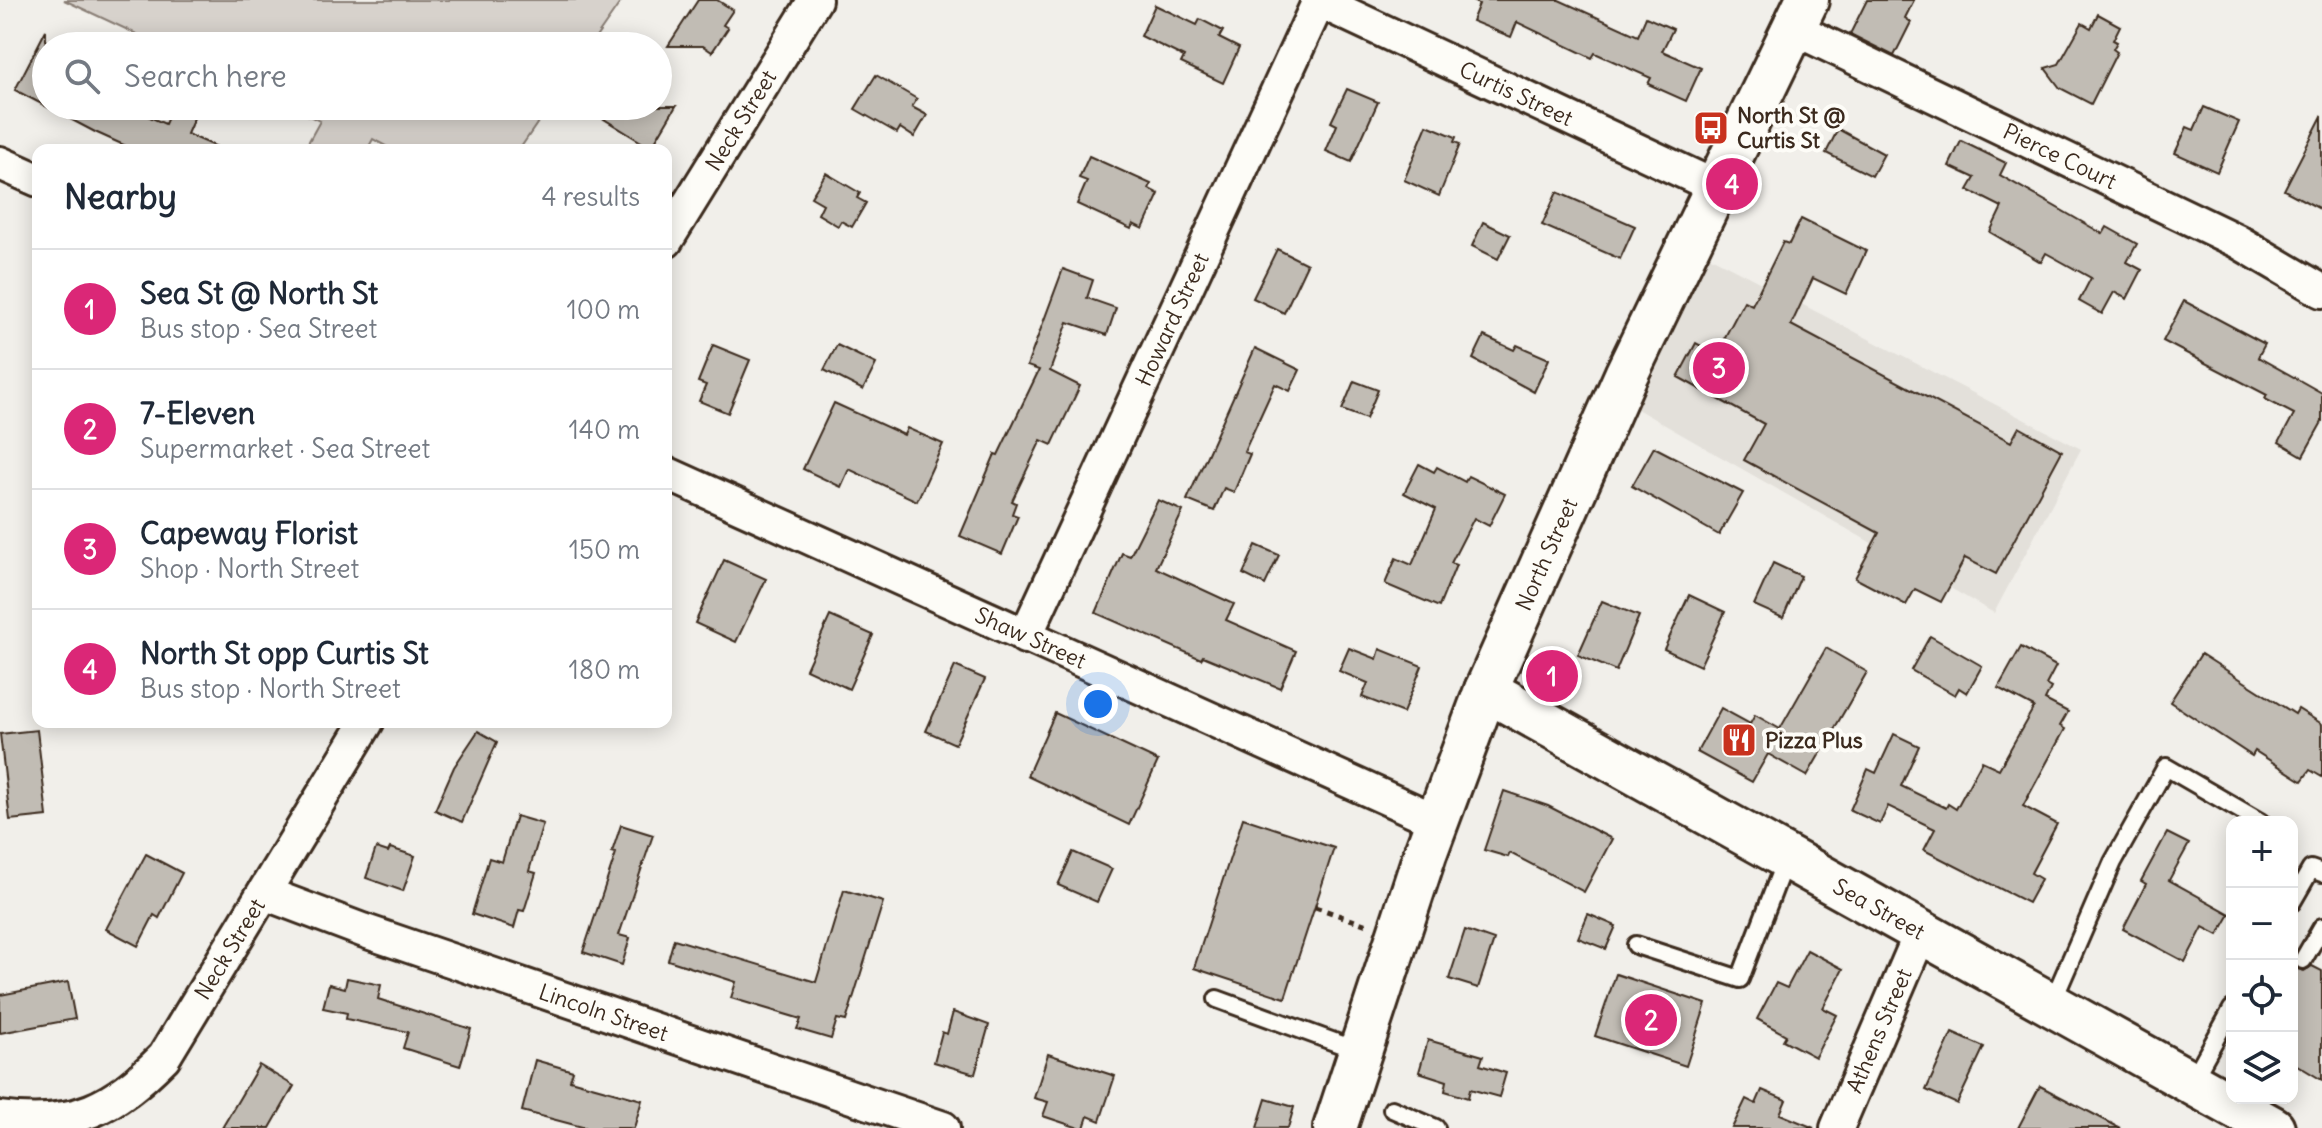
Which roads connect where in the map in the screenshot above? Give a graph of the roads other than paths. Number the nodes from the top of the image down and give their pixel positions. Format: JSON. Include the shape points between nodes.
{"nodes":[{"id":1,"x":815,"y":0,"type":"edge"},
{"id":2,"x":1318,"y":0,"type":"edge"},
{"id":3,"x":1800,"y":14,"type":"edge"},
{"id":4,"x":0,"y":163,"type":"edge"},
{"id":5,"x":32,"y":177,"type":"edge"},
{"id":6,"x":1716,"y":187,"type":"junction"},
{"id":7,"x":672,"y":231,"type":"edge"},
{"id":8,"x":2322,"y":291,"type":"edge"},
{"id":9,"x":672,"y":476,"type":"edge"},
{"id":10,"x":1025,"y":637,"type":"junction"},
{"id":11,"x":1486,"y":690,"type":"junction"},
{"id":12,"x":363,"y":728,"type":"edge"},
{"id":13,"x":2251,"y":816,"type":"edge"},
{"id":14,"x":1437,"y":821,"type":"junction"},
{"id":15,"x":1787,"y":857,"type":"junction"},
{"id":16,"x":2322,"y":873,"type":"edge"},
{"id":17,"x":2298,"y":892,"type":"edge"},
{"id":18,"x":264,"y":893,"type":"junction"},
{"id":19,"x":2322,"y":927,"type":"edge"},
{"id":20,"x":1921,"y":932,"type":"junction"},
{"id":21,"x":1636,"y":945,"type":"dead end"},
{"id":22,"x":2303,"y":960,"type":"dead end"},
{"id":23,"x":1217,"y":999,"type":"dead end"},
{"id":24,"x":2051,"y":1005,"type":"junction"},
{"id":25,"x":2228,"y":1032,"type":"edge"},
{"id":26,"x":1360,"y":1052,"type":"junction"},
{"id":27,"x":2216,"y":1092,"type":"edge"},
{"id":28,"x":1392,"y":1109,"type":"dead end"},
{"id":29,"x":0,"y":1118,"type":"edge"},
{"id":30,"x":46,"y":1124,"type":"edge"},
{"id":31,"x":929,"y":1126,"type":"edge"},
{"id":32,"x":1335,"y":1128,"type":"edge"},
{"id":33,"x":1436,"y":1128,"type":"edge"},
{"id":34,"x":1837,"y":1128,"type":"edge"},
{"id":35,"x":2273,"y":1128,"type":"edge"}],
"edges":[{"from":1,"to":7,"type":"street","name":"Neck Street"},
{"from":2,"to":6,"type":"street","name":"Curtis Street"},
{"from":2,"to":10,"type":"street","name":"Howard Street"},
{"from":3,"to":6,"type":"street","name":"North Street"},
{"from":3,"to":8,"type":"street","name":"Pierce Court","via":[[2237,241]]},
{"from":4,"to":5,"type":"street"},
{"from":6,"to":11,"type":"street","name":"North Street"},
{"from":9,"to":10,"type":"street","name":"Shaw Street"},
{"from":10,"to":14,"type":"street","name":"Shaw Street"},
{"from":11,"to":14,"type":"street","name":"North Street"},
{"from":11,"to":15,"type":"street","name":"Sea Street"},
{"from":12,"to":18,"type":"street","name":"Neck Street"},
{"from":13,"to":24,"type":"lane","via":[[2166,767],[2113,862]]},
{"from":14,"to":26,"type":"street","name":"North Street"},
{"from":15,"to":20,"type":"street","name":"Sea Street"},
{"from":15,"to":21,"type":"lane","via":[[1740,979]]},
{"from":16,"to":17,"type":"lane","via":[[2311,869]]},
{"from":18,"to":30,"type":"street","name":"Neck Street","via":[[164,1057],[117,1100]]},
{"from":18,"to":31,"type":"street","name":"Lincoln Street"},
{"from":19,"to":22,"type":"lane"},
{"from":20,"to":24,"type":"street","name":"Sea Street"},
{"from":20,"to":34,"type":"street","name":"Athens Street"},
{"from":23,"to":26,"type":"lane"},
{"from":24,"to":27,"type":"street","name":"Sea Street"},
{"from":25,"to":27,"type":"lane"},
{"from":26,"to":32,"type":"street","name":"North Street"},
{"from":27,"to":35,"type":"street","name":"Sea Street"},
{"from":28,"to":33,"type":"lane"},
{"from":29,"to":30,"type":"street","name":"Neck Street"}]}
